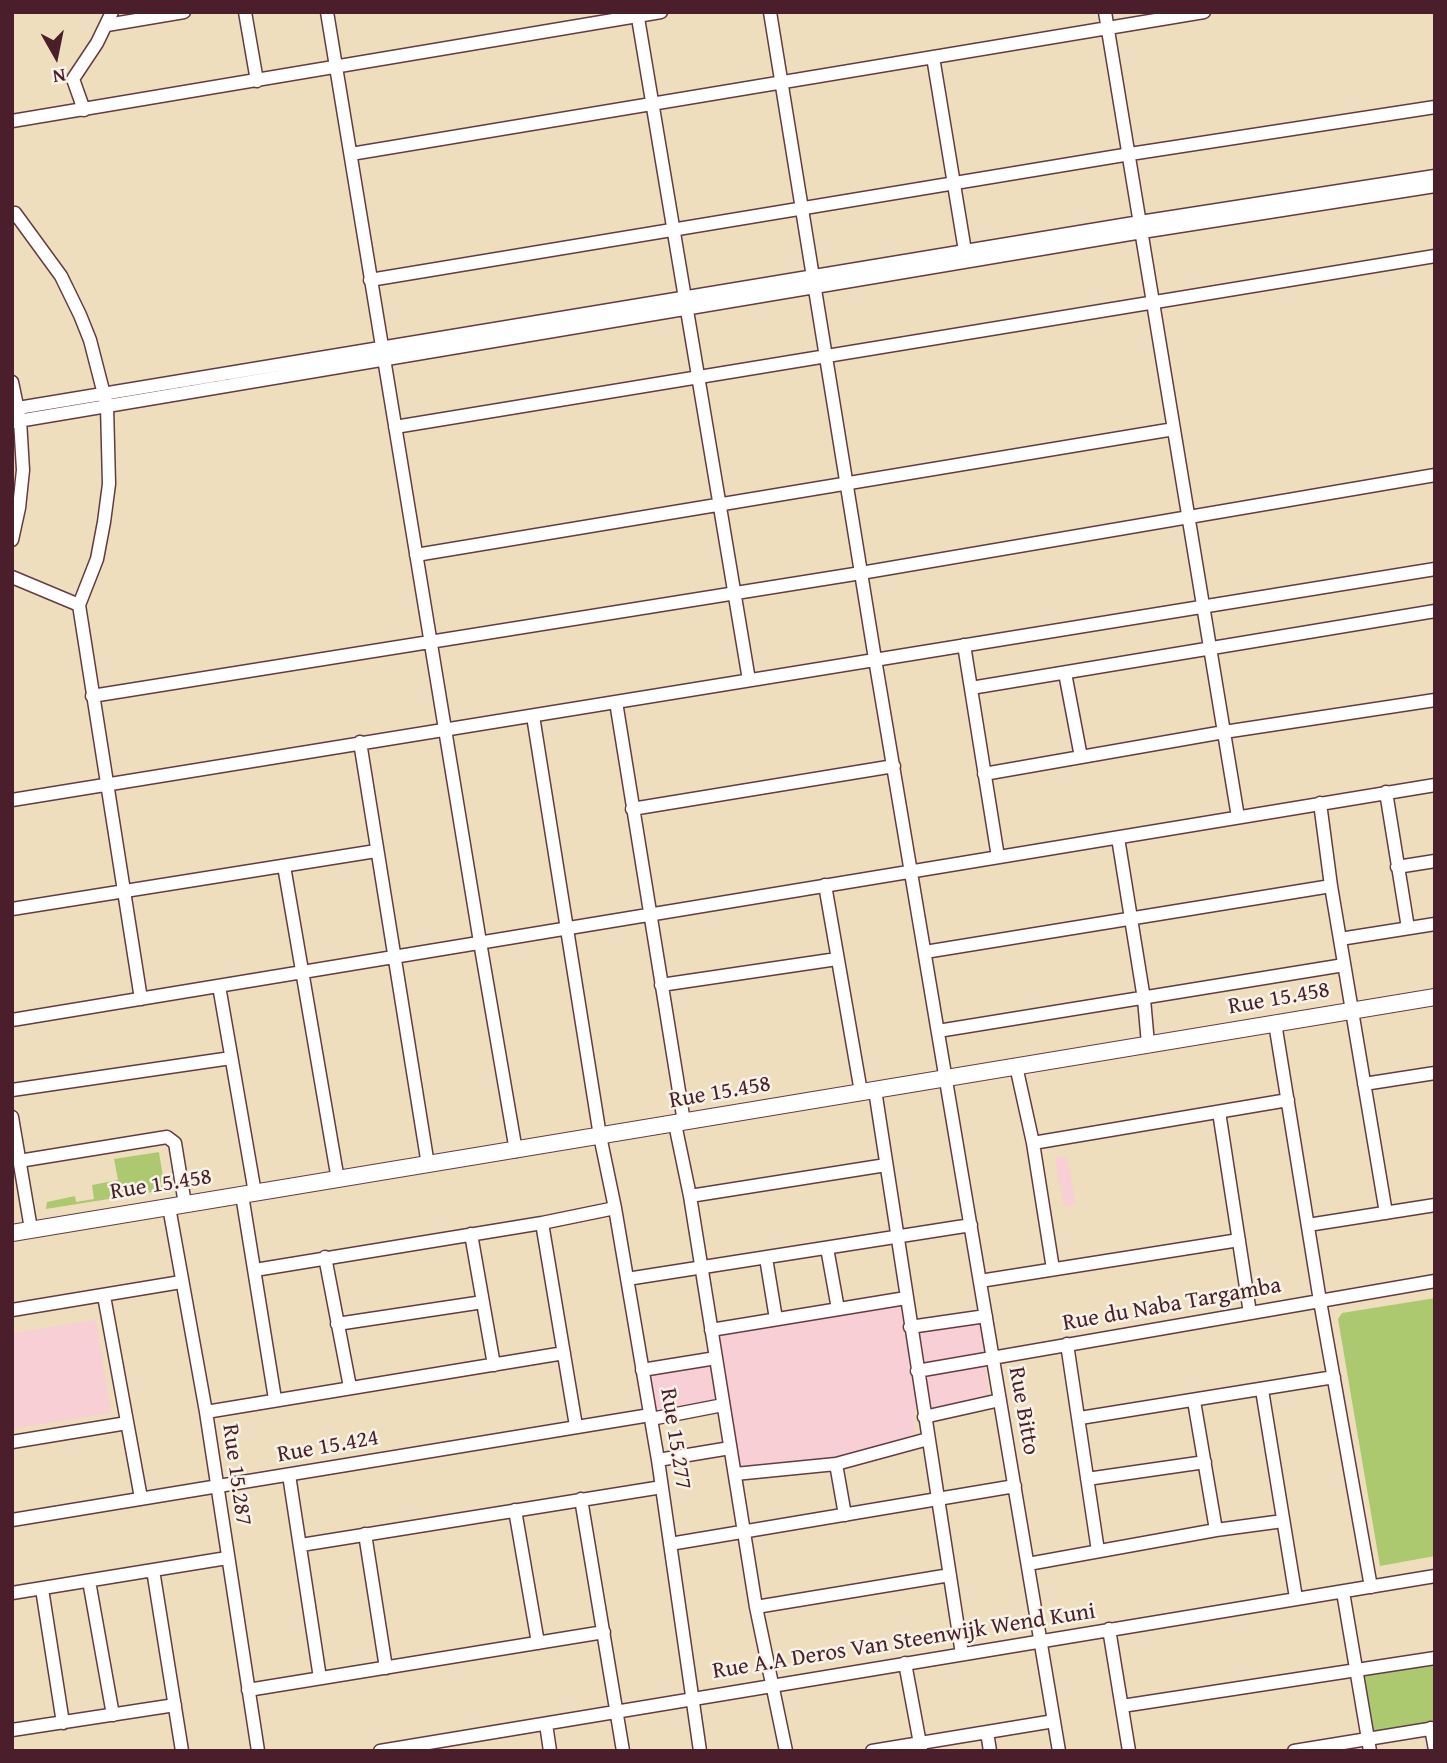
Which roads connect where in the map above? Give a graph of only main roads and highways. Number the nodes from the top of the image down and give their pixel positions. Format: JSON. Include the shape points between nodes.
{"nodes":[{"id":1,"x":1435,"y":997,"type":"edge"},
{"id":2,"x":12,"y":1233,"type":"edge"}],
"edges":[{"from":1,"to":2,"type":"main road","name":"Rue 15.458"}]}
